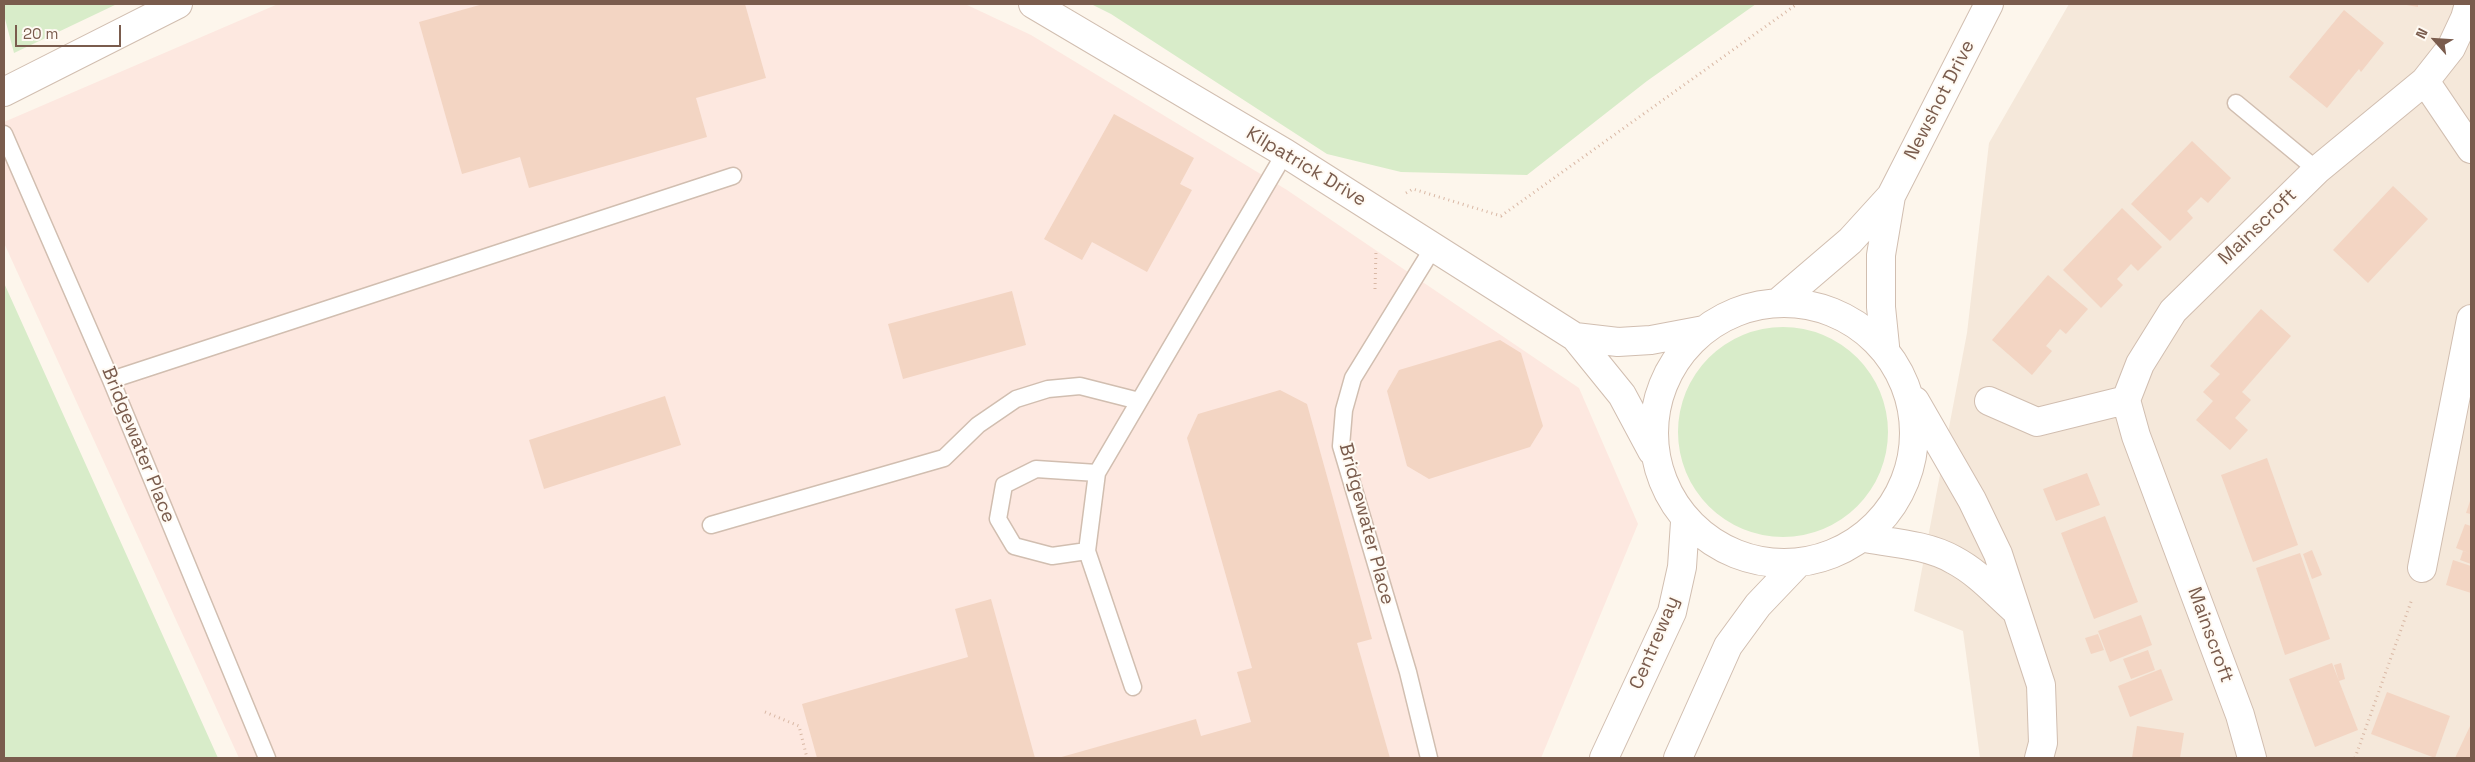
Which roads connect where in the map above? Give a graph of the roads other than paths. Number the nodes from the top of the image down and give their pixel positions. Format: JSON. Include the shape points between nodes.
{"nodes":[{"id":1,"x":178,"y":4,"type":"edge"},
{"id":2,"x":1033,"y":4,"type":"edge"},
{"id":3,"x":1989,"y":4,"type":"edge"},
{"id":4,"x":2469,"y":4,"type":"edge"},
{"id":5,"x":2425,"y":82,"type":"junction"},
{"id":6,"x":4,"y":92,"type":"edge"},
{"id":7,"x":2236,"y":103,"type":"dead end"},
{"id":8,"x":4,"y":134,"type":"edge"},
{"id":9,"x":2471,"y":149,"type":"edge"},
{"id":10,"x":1285,"y":153,"type":"junction"},
{"id":11,"x":2316,"y":170,"type":"junction"},
{"id":12,"x":733,"y":176,"type":"dead end"},
{"id":13,"x":1891,"y":196,"type":"junction"},
{"id":14,"x":1433,"y":248,"type":"junction"},
{"id":15,"x":1781,"y":300,"type":"junction"},
{"id":16,"x":2471,"y":319,"type":"edge"},
{"id":17,"x":1704,"y":330,"type":"junction"},
{"id":18,"x":1575,"y":337,"type":"junction"},
{"id":19,"x":1885,"y":346,"type":"junction"},
{"id":20,"x":112,"y":380,"type":"junction"},
{"id":21,"x":1908,"y":388,"type":"junction"},
{"id":22,"x":2126,"y":400,"type":"junction"},
{"id":23,"x":1139,"y":401,"type":"junction"},
{"id":24,"x":1989,"y":401,"type":"dead end"},
{"id":25,"x":1652,"y":450,"type":"junction"},
{"id":26,"x":1096,"y":473,"type":"junction"},
{"id":27,"x":1685,"y":522,"type":"junction"},
{"id":28,"x":711,"y":525,"type":"dead end"},
{"id":29,"x":1864,"y":538,"type":"junction"},
{"id":30,"x":1087,"y":551,"type":"junction"},
{"id":31,"x":1798,"y":563,"type":"junction"},
{"id":32,"x":2422,"y":568,"type":"road end"},
{"id":33,"x":2014,"y":609,"type":"junction"},
{"id":34,"x":1133,"y":687,"type":"dead end"},
{"id":35,"x":1428,"y":755,"type":"edge"},
{"id":36,"x":267,"y":758,"type":"edge"},
{"id":37,"x":1604,"y":758,"type":"edge"},
{"id":38,"x":1678,"y":758,"type":"edge"},
{"id":39,"x":2039,"y":758,"type":"edge"},
{"id":40,"x":2253,"y":758,"type":"edge"}],
"edges":[{"from":1,"to":6,"type":"street"},
{"from":2,"to":10,"type":"street","name":"Kilpatrick Drive"},
{"from":3,"to":13,"type":"street","name":"Newshot Drive"},
{"from":4,"to":5,"type":"street","name":"Mainscroft","via":[[2451,48]]},
{"from":5,"to":9,"type":"street"},
{"from":5,"to":11,"type":"street","name":"Mainscroft"},
{"from":7,"to":11,"type":"lane"},
{"from":8,"to":20,"type":"lane","name":"Bridgewater Place"},
{"from":10,"to":14,"type":"street","name":"Kilpatrick Drive"},
{"from":10,"to":23,"type":"lane"},
{"from":11,"to":22,"type":"street","name":"Mainscroft","via":[[2172,311],[2140,364]]},
{"from":12,"to":20,"type":"lane"},
{"from":13,"to":15,"type":"street","name":"Newshot Drive","via":[[1850,241]]},
{"from":13,"to":19,"type":"street","name":"Newshot Drive","via":[[1881,254]]},
{"from":14,"to":18,"type":"street","name":"Kilpatrick Drive"},
{"from":14,"to":35,"type":"lane","name":"Bridgewater Place","via":[[1353,378],[1344,410],[1341,446],[1408,672]]},
{"from":15,"to":17,"type":"street","via":[[1739,313]]},
{"from":15,"to":19,"type":"street","via":[[1804,301],[1846,317],[1865,328]]},
{"from":16,"to":32,"type":"street"},
{"from":17,"to":18,"type":"street","name":"Kilpatrick Drive","via":[[1618,342]]},
{"from":17,"to":25,"type":"street","via":[[1682,354],[1665,384]]},
{"from":18,"to":25,"type":"street","name":"Kilpatrick Drive","via":[[1622,395]]},
{"from":19,"to":21,"type":"street"},
{"from":20,"to":36,"type":"lane","name":"Bridgewater Place"},
{"from":21,"to":29,"type":"street","via":[[1914,419],[1912,454],[1902,485],[1882,520]]},
{"from":21,"to":33,"type":"street","via":[[1972,500],[1998,554]]},
{"from":22,"to":24,"type":"street","via":[[2037,422]]},
{"from":22,"to":40,"type":"street","name":"Mainscroft","via":[[2136,436]]},
{"from":23,"to":26,"type":"lane"},
{"from":23,"to":28,"type":"lane","via":[[1080,386],[1048,389],[1016,399],[978,425],[944,458]]},
{"from":25,"to":27,"type":"street","via":[[1658,473]]},
{"from":26,"to":30,"type":"lane"},
{"from":26,"to":30,"type":"lane","via":[[1036,469],[1004,485],[998,519],[1014,546],[1052,556]]},
{"from":27,"to":31,"type":"street","via":[[1716,545],[1752,560]]},
{"from":27,"to":37,"type":"street","name":"Centreway","via":[[1682,567],[1672,612]]},
{"from":29,"to":31,"type":"street","via":[[1832,553]]},
{"from":29,"to":33,"type":"street","via":[[1928,550],[1954,560]]},
{"from":30,"to":34,"type":"lane"},
{"from":31,"to":38,"type":"street","via":[[1758,605],[1728,646]]},
{"from":33,"to":39,"type":"street","via":[[2041,685],[2042,743]]}]}
